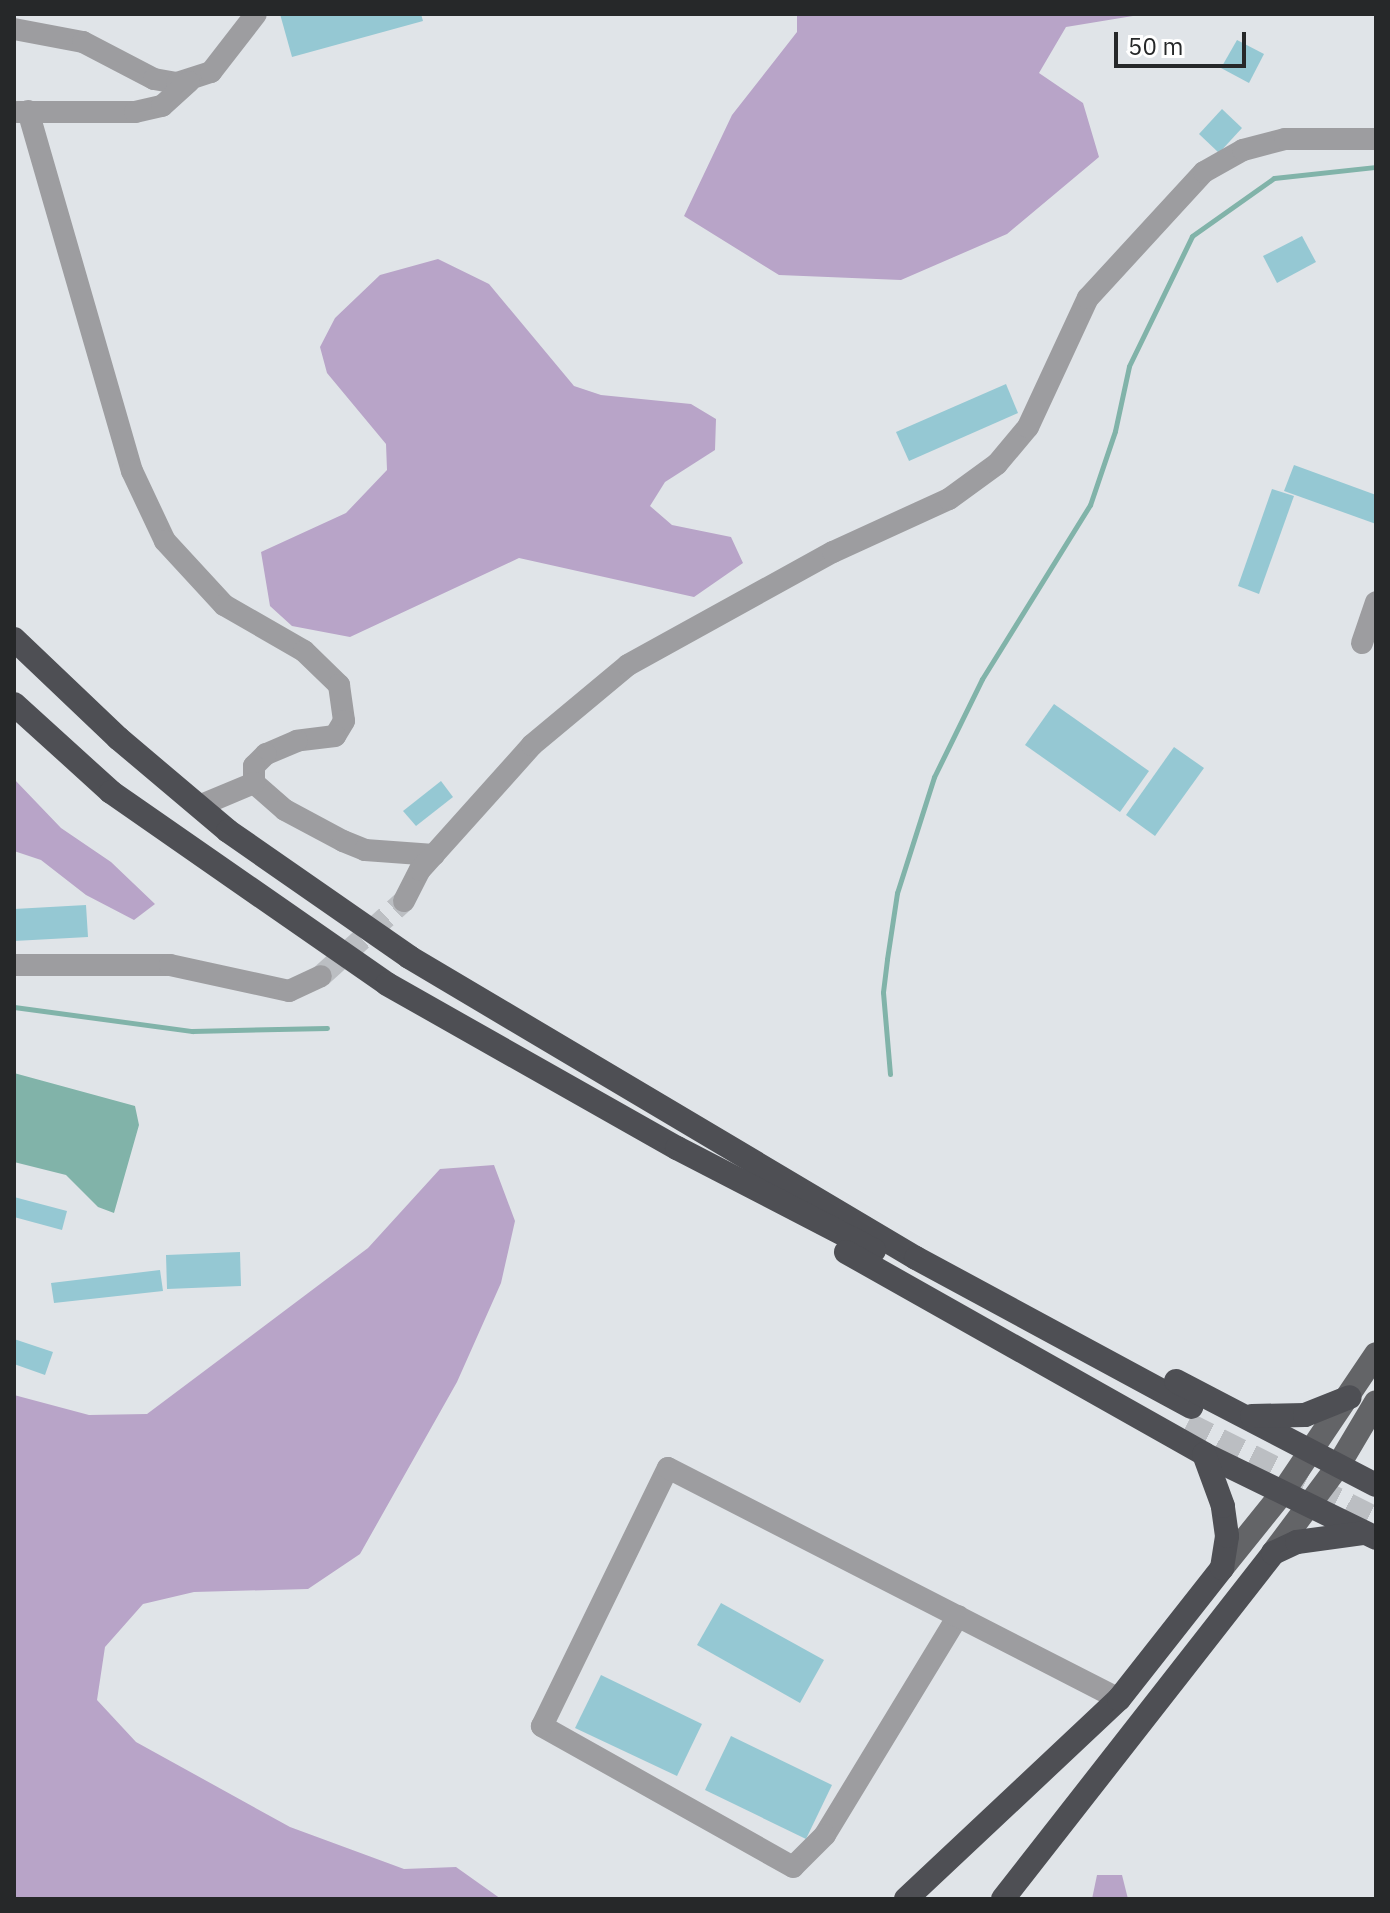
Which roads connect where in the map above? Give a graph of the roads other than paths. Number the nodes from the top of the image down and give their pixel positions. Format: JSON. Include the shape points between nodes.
{"nodes":[{"id":1,"x":256,"y":14,"type":"edge"},
{"id":2,"x":14,"y":29,"type":"edge"},
{"id":3,"x":189,"y":82,"type":"junction"},
{"id":4,"x":21,"y":112,"type":"edge"},
{"id":5,"x":1376,"y":139,"type":"edge"},
{"id":6,"x":1376,"y":602,"type":"edge"},
{"id":7,"x":14,"y":639,"type":"edge"},
{"id":8,"x":1362,"y":643,"type":"dead end"},
{"id":9,"x":14,"y":704,"type":"edge"},
{"id":10,"x":254,"y":783,"type":"junction"},
{"id":11,"x":199,"y":806,"type":"junction"},
{"id":12,"x":434,"y":855,"type":"junction"},
{"id":13,"x":404,"y":901,"type":"tunnel mouth"},
{"id":14,"x":14,"y":965,"type":"edge"},
{"id":15,"x":321,"y":976,"type":"tunnel mouth"},
{"id":16,"x":693,"y":1124,"type":"junction"},
{"id":17,"x":677,"y":1148,"type":"junction"},
{"id":18,"x":1376,"y":1354,"type":"edge"},
{"id":19,"x":1350,"y":1397,"type":"junction"},
{"id":20,"x":1376,"y":1402,"type":"edge"},
{"id":21,"x":1238,"y":1415,"type":"junction"},
{"id":22,"x":1312,"y":1451,"type":"junction"},
{"id":23,"x":1204,"y":1454,"type":"junction"},
{"id":24,"x":1338,"y":1466,"type":"junction"},
{"id":25,"x":1376,"y":1485,"type":"edge"},
{"id":26,"x":1283,"y":1492,"type":"junction"},
{"id":27,"x":1306,"y":1505,"type":"junction"},
{"id":28,"x":1371,"y":1536,"type":"edge"},
{"id":29,"x":1273,"y":1553,"type":"junction"},
{"id":30,"x":1222,"y":1568,"type":"junction"},
{"id":31,"x":958,"y":1616,"type":"junction"},
{"id":32,"x":1119,"y":1699,"type":"junction"},
{"id":33,"x":906,"y":1899,"type":"edge"},
{"id":34,"x":1003,"y":1899,"type":"edge"}],
"edges":[{"from":1,"to":3,"type":"street","via":[[220,64]]},
{"from":2,"to":3,"type":"street","via":[[83,42],[154,79]]},
{"from":3,"to":4,"type":"street","via":[[162,106],[135,112]]},
{"from":4,"to":10,"type":"street","via":[[132,471],[165,541],[224,605],[304,651],[339,685],[344,721],[335,736],[297,741],[266,754],[254,766]]},
{"from":5,"to":12,"type":"street","via":[[1274,141],[1243,150],[1204,172],[1088,298],[1028,427],[997,464],[949,499],[833,552],[628,665],[532,745]]},
{"from":6,"to":8,"type":"street"},
{"from":7,"to":11,"type":"highway"},
{"from":9,"to":17,"type":"highway","via":[[111,792],[387,984]]},
{"from":10,"to":11,"type":"street"},
{"from":10,"to":12,"type":"street","via":[[285,810],[365,850]]},
{"from":11,"to":16,"type":"highway","via":[[409,957]]},
{"from":12,"to":13,"type":"street"},
{"from":14,"to":15,"type":"street","via":[[170,965],[289,991]]},
{"from":16,"to":17,"type":"highway","via":[[1189,1415]]},
{"from":16,"to":21,"type":"highway","via":[[816,1185]]},
{"from":17,"to":23,"type":"highway","via":[[754,1202]]},
{"from":18,"to":19,"type":"main road"},
{"from":19,"to":21,"type":"highway","via":[[1305,1415]]},
{"from":19,"to":22,"type":"main road"},
{"from":20,"to":24,"type":"main road"},
{"from":21,"to":22,"type":"highway"},
{"from":22,"to":24,"type":"highway"},
{"from":22,"to":26,"type":"main road"},
{"from":23,"to":26,"type":"highway"},
{"from":23,"to":30,"type":"highway","via":[[1225,1521]]},
{"from":24,"to":25,"type":"highway"},
{"from":24,"to":27,"type":"main road"},
{"from":26,"to":27,"type":"highway"},
{"from":26,"to":30,"type":"main road"},
{"from":27,"to":28,"type":"highway"},
{"from":27,"to":29,"type":"main road"},
{"from":28,"to":29,"type":"highway","via":[[1297,1542]]},
{"from":29,"to":34,"type":"highway"},
{"from":30,"to":32,"type":"highway"},
{"from":31,"to":31,"type":"street","via":[[668,1468],[542,1726],[793,1867],[825,1835]]},
{"from":31,"to":32,"type":"street"},
{"from":32,"to":33,"type":"highway"}]}
